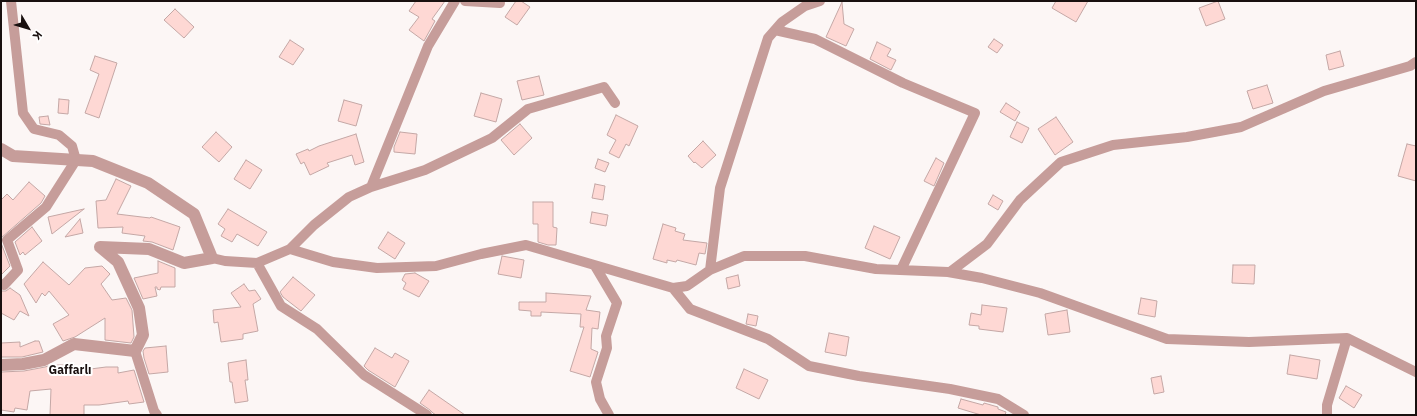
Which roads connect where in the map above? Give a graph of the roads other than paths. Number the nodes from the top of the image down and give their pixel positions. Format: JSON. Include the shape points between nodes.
{"nodes":[{"id":1,"x":11,"y":1,"type":"edge"},
{"id":2,"x":455,"y":1,"type":"edge"},
{"id":3,"x":465,"y":1,"type":"edge"},
{"id":4,"x":820,"y":1,"type":"edge"},
{"id":5,"x":500,"y":4,"type":"dead end"},
{"id":6,"x":775,"y":30,"type":"junction"},
{"id":7,"x":1416,"y":62,"type":"edge"},
{"id":8,"x":615,"y":103,"type":"dead end"},
{"id":9,"x":1,"y":149,"type":"edge"},
{"id":10,"x":76,"y":160,"type":"junction"},
{"id":11,"x":371,"y":187,"type":"junction"},
{"id":12,"x":290,"y":249,"type":"junction"},
{"id":13,"x":212,"y":258,"type":"junction"},
{"id":14,"x":257,"y":263,"type":"junction"},
{"id":15,"x":595,"y":266,"type":"junction"},
{"id":16,"x":710,"y":270,"type":"junction"},
{"id":17,"x":901,"y":270,"type":"junction"},
{"id":18,"x":950,"y":272,"type":"junction"},
{"id":19,"x":1,"y":284,"type":"edge"},
{"id":20,"x":674,"y":288,"type":"junction"},
{"id":21,"x":1347,"y":338,"type":"junction"},
{"id":22,"x":135,"y":350,"type":"junction"},
{"id":23,"x":1,"y":365,"type":"edge"},
{"id":24,"x":1416,"y":372,"type":"edge"},
{"id":25,"x":157,"y":415,"type":"edge"},
{"id":26,"x":427,"y":415,"type":"edge"},
{"id":27,"x":609,"y":415,"type":"edge"},
{"id":28,"x":1024,"y":415,"type":"edge"},
{"id":29,"x":1327,"y":415,"type":"edge"}],
"edges":[{"from":1,"to":10,"type":"street","via":[[23,113],[34,129],[59,135],[72,146]]},
{"from":2,"to":11,"type":"street","via":[[428,46]]},
{"from":3,"to":5,"type":"street"},
{"from":4,"to":6,"type":"street","via":[[805,6]]},
{"from":6,"to":16,"type":"street","via":[[768,38],[720,188]]},
{"from":6,"to":17,"type":"street","via":[[815,39],[903,83],[975,113]]},
{"from":7,"to":18,"type":"street","via":[[1410,66],[1324,91],[1241,127],[1187,137],[1113,145],[1061,162],[1020,200],[987,244]]},
{"from":8,"to":11,"type":"street","via":[[604,86],[528,109],[492,138],[425,170]]},
{"from":9,"to":10,"type":"street","via":[[13,156]]},
{"from":10,"to":13,"type":"street","via":[[93,161],[148,183],[194,214]]},
{"from":10,"to":19,"type":"street","via":[[46,207],[7,240],[18,270],[4,285]]},
{"from":11,"to":12,"type":"street","via":[[349,197],[314,225]]},
{"from":12,"to":14,"type":"street"},
{"from":12,"to":15,"type":"street","via":[[333,262],[377,268],[436,266],[526,245]]},
{"from":13,"to":14,"type":"street"},
{"from":13,"to":22,"type":"street","via":[[184,262],[149,249],[100,247],[118,262],[139,308],[143,335]]},
{"from":14,"to":26,"type":"street","via":[[281,306],[317,329],[364,375]]},
{"from":15,"to":20,"type":"street"},
{"from":15,"to":27,"type":"street","via":[[618,303],[606,336],[608,348],[596,382],[600,399]]},
{"from":16,"to":17,"type":"street","via":[[744,256],[805,256],[876,269]]},
{"from":16,"to":20,"type":"street","via":[[687,286]]},
{"from":17,"to":18,"type":"street"},
{"from":18,"to":21,"type":"street","via":[[1040,293],[1167,339],[1249,342]]},
{"from":20,"to":28,"type":"street","via":[[690,309],[768,339],[809,366],[998,399]]},
{"from":21,"to":24,"type":"street"},
{"from":21,"to":29,"type":"street","via":[[1327,405]]},
{"from":22,"to":23,"type":"street","via":[[74,344],[44,360]]},
{"from":22,"to":25,"type":"street"}]}
